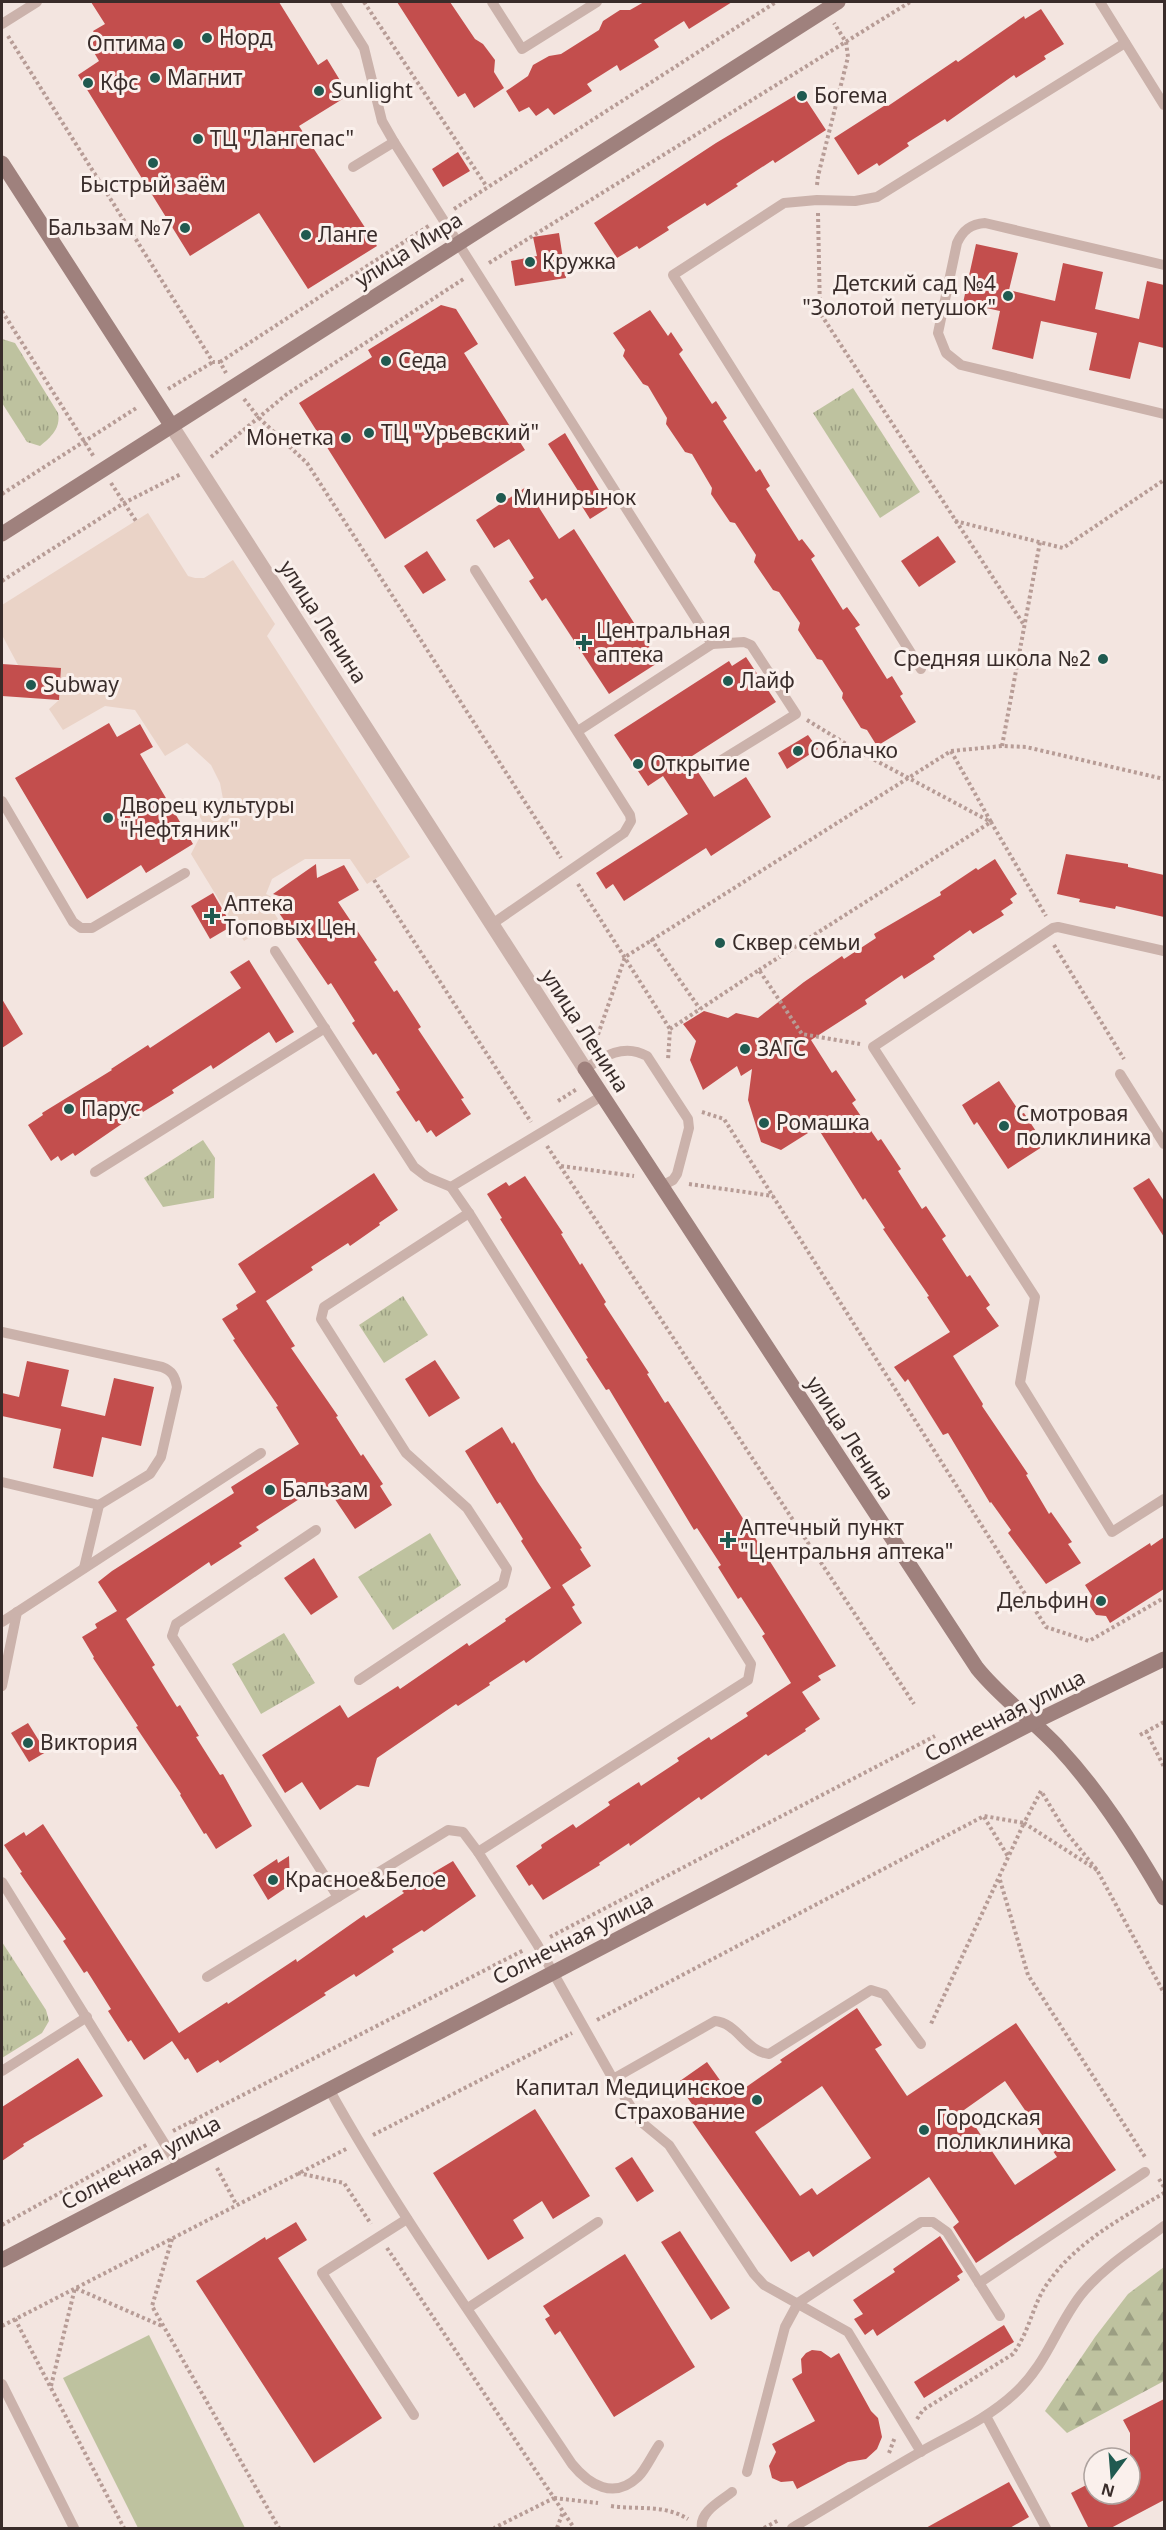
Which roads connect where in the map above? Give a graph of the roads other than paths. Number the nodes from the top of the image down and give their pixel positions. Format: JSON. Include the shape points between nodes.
{"nodes":[{"id":1,"x":37,"y":2,"type":"edge"},
{"id":2,"x":335,"y":2,"type":"edge"},
{"id":3,"x":492,"y":2,"type":"edge"},
{"id":4,"x":597,"y":2,"type":"edge"},
{"id":5,"x":838,"y":2,"type":"edge"},
{"id":6,"x":1100,"y":2,"type":"edge"},
{"id":7,"x":2,"y":24,"type":"edge"},
{"id":8,"x":1125,"y":43,"type":"junction"},
{"id":9,"x":1164,"y":105,"type":"edge"},
{"id":10,"x":394,"y":142,"type":"junction"},
{"id":11,"x":2,"y":163,"type":"edge"},
{"id":12,"x":353,"y":167,"type":"dead end"},
{"id":13,"x":459,"y":244,"type":"junction"},
{"id":14,"x":1164,"y":264,"type":"edge"},
{"id":15,"x":1164,"y":414,"type":"edge"},
{"id":16,"x":171,"y":425,"type":"junction"},
{"id":17,"x":2,"y":534,"type":"edge"},
{"id":18,"x":475,"y":570,"type":"dead end"},
{"id":19,"x":712,"y":644,"type":"junction"},
{"id":20,"x":921,"y":669,"type":"dead end"},
{"id":21,"x":578,"y":731,"type":"junction"},
{"id":22,"x":707,"y":770,"type":"dead end"},
{"id":23,"x":2,"y":801,"type":"edge"},
{"id":24,"x":185,"y":873,"type":"dead end"},
{"id":25,"x":492,"y":924,"type":"junction"},
{"id":26,"x":275,"y":951,"type":"dead end"},
{"id":27,"x":1164,"y":951,"type":"edge"},
{"id":28,"x":325,"y":1028,"type":"junction"},
{"id":29,"x":585,"y":1069,"type":"junction"},
{"id":30,"x":1120,"y":1074,"type":"road end"},
{"id":31,"x":602,"y":1096,"type":"junction"},
{"id":32,"x":1164,"y":1144,"type":"edge"},
{"id":33,"x":95,"y":1172,"type":"dead end"},
{"id":34,"x":451,"y":1187,"type":"junction"},
{"id":35,"x":660,"y":1187,"type":"junction"},
{"id":36,"x":469,"y":1213,"type":"junction"},
{"id":37,"x":2,"y":1332,"type":"edge"},
{"id":38,"x":261,"y":1453,"type":"dead end"},
{"id":39,"x":2,"y":1482,"type":"edge"},
{"id":40,"x":1164,"y":1499,"type":"edge"},
{"id":41,"x":99,"y":1505,"type":"junction"},
{"id":42,"x":316,"y":1530,"type":"dead end"},
{"id":43,"x":84,"y":1568,"type":"junction"},
{"id":44,"x":17,"y":1612,"type":"junction"},
{"id":45,"x":2,"y":1622,"type":"edge"},
{"id":46,"x":1164,"y":1659,"type":"edge"},
{"id":47,"x":359,"y":1680,"type":"dead end"},
{"id":48,"x":2,"y":1686,"type":"edge"},
{"id":49,"x":1032,"y":1723,"type":"junction"},
{"id":50,"x":478,"y":1852,"type":"junction"},
{"id":51,"x":2,"y":1882,"type":"edge"},
{"id":52,"x":338,"y":1897,"type":"junction"},
{"id":53,"x":1164,"y":1898,"type":"edge"},
{"id":54,"x":553,"y":1973,"type":"junction"},
{"id":55,"x":207,"y":1977,"type":"dead end"},
{"id":56,"x":87,"y":2017,"type":"junction"},
{"id":57,"x":921,"y":2044,"type":"dead end"},
{"id":58,"x":2,"y":2071,"type":"edge"},
{"id":59,"x":613,"y":2079,"type":"junction"},
{"id":60,"x":329,"y":2089,"type":"junction"},
{"id":61,"x":179,"y":2167,"type":"junction"},
{"id":62,"x":1148,"y":2169,"type":"road end"},
{"id":63,"x":407,"y":2219,"type":"junction"},
{"id":64,"x":598,"y":2222,"type":"dead end"},
{"id":65,"x":1164,"y":2226,"type":"edge"},
{"id":66,"x":2,"y":2260,"type":"edge"},
{"id":67,"x":979,"y":2283,"type":"junction"},
{"id":68,"x":798,"y":2303,"type":"junction"},
{"id":69,"x":468,"y":2308,"type":"junction"},
{"id":70,"x":1000,"y":2316,"type":"dead end"},
{"id":71,"x":2,"y":2384,"type":"edge"},
{"id":72,"x":414,"y":2415,"type":"dead end"},
{"id":73,"x":986,"y":2416,"type":"junction"},
{"id":74,"x":658,"y":2445,"type":"dead end"},
{"id":75,"x":921,"y":2452,"type":"junction"},
{"id":76,"x":747,"y":2472,"type":"dead end"},
{"id":77,"x":732,"y":2492,"type":"dead end"},
{"id":78,"x":702,"y":2528,"type":"edge"},
{"id":79,"x":74,"y":2529,"type":"edge"},
{"id":80,"x":792,"y":2529,"type":"edge"},
{"id":81,"x":1046,"y":2529,"type":"edge"}],
"edges":[{"from":1,"to":7,"type":"lane"},
{"from":2,"to":10,"type":"lane","via":[[364,48],[382,121]]},
{"from":3,"to":4,"type":"lane","via":[[522,49]]},
{"from":5,"to":13,"type":"street","name":"улица Мира"},
{"from":6,"to":8,"type":"lane"},
{"from":8,"to":9,"type":"lane"},
{"from":8,"to":20,"type":"lane","via":[[877,197],[784,203],[673,275]]},
{"from":10,"to":12,"type":"lane"},
{"from":10,"to":13,"type":"lane"},
{"from":11,"to":16,"type":"street","name":"улица Ленина"},
{"from":13,"to":16,"type":"street","name":"улица Мира"},
{"from":13,"to":19,"type":"lane"},
{"from":14,"to":15,"type":"lane","via":[[978,224],[965,230],[957,243],[938,333],[946,353],[961,365]]},
{"from":16,"to":17,"type":"street","name":"улица Мира"},
{"from":16,"to":25,"type":"street","name":"улица Ленина"},
{"from":18,"to":21,"type":"lane"},
{"from":19,"to":21,"type":"lane"},
{"from":19,"to":22,"type":"lane","via":[[751,645],[796,714]]},
{"from":21,"to":25,"type":"lane","via":[[631,821],[624,833]]},
{"from":23,"to":24,"type":"lane","via":[[73,922],[81,928],[92,928]]},
{"from":25,"to":29,"type":"street","name":"улица Ленина"},
{"from":26,"to":28,"type":"lane"},
{"from":27,"to":40,"type":"lane","via":[[1058,927],[873,1047],[1035,1297],[1020,1383],[1112,1532]]},
{"from":28,"to":33,"type":"lane"},
{"from":28,"to":34,"type":"lane","via":[[414,1167]]},
{"from":29,"to":31,"type":"street","name":"улица Ленина"},
{"from":29,"to":35,"type":"lane","via":[[616,1051],[647,1056],[689,1128],[677,1174]]},
{"from":30,"to":32,"type":"lane"},
{"from":31,"to":34,"type":"lane"},
{"from":31,"to":35,"type":"street","name":"улица Ленина"},
{"from":34,"to":36,"type":"lane"},
{"from":35,"to":49,"type":"street","name":"улица Ленина","via":[[976,1668]]},
{"from":36,"to":47,"type":"lane","via":[[324,1307],[321,1319],[406,1453],[467,1508],[507,1569],[503,1584]]},
{"from":36,"to":50,"type":"lane","via":[[751,1664],[747,1680]]},
{"from":37,"to":41,"type":"lane","via":[[162,1367],[176,1378],[157,1467]]},
{"from":38,"to":43,"type":"lane"},
{"from":39,"to":41,"type":"lane"},
{"from":41,"to":43,"type":"lane"},
{"from":42,"to":52,"type":"lane","via":[[176,1623],[172,1636]]},
{"from":43,"to":44,"type":"lane"},
{"from":44,"to":45,"type":"lane"},
{"from":44,"to":48,"type":"lane"},
{"from":46,"to":49,"type":"street","name":"Солнечная улица"},
{"from":49,"to":53,"type":"street","name":"улица Ленина","via":[[1078,1769]]},
{"from":49,"to":54,"type":"street","name":"Солнечная улица"},
{"from":50,"to":52,"type":"lane","via":[[463,1832],[448,1830]]},
{"from":50,"to":54,"type":"lane"},
{"from":51,"to":56,"type":"lane"},
{"from":52,"to":55,"type":"lane"},
{"from":54,"to":59,"type":"lane"},
{"from":54,"to":60,"type":"street","name":"Солнечная улица"},
{"from":56,"to":58,"type":"lane"},
{"from":56,"to":61,"type":"lane"},
{"from":57,"to":59,"type":"lane","via":[[884,1994],[871,1990],[769,2054],[757,2052],[726,2022],[715,2021]]},
{"from":59,"to":68,"type":"lane","via":[[640,2121],[669,2145],[754,2274],[764,2285]]},
{"from":60,"to":61,"type":"street","name":"Солнечная улица"},
{"from":60,"to":63,"type":"lane"},
{"from":61,"to":66,"type":"street","name":"Солнечная улица"},
{"from":62,"to":67,"type":"lane"},
{"from":63,"to":69,"type":"lane"},
{"from":63,"to":72,"type":"lane","via":[[322,2273]]},
{"from":64,"to":69,"type":"lane"},
{"from":65,"to":73,"type":"lane","via":[[1101,2274],[1080,2296],[1031,2378]]},
{"from":67,"to":68,"type":"lane","via":[[946,2232],[933,2222],[921,2222]]},
{"from":67,"to":70,"type":"lane"},
{"from":68,"to":75,"type":"lane","via":[[848,2332]]},
{"from":68,"to":76,"type":"lane","via":[[785,2327]]},
{"from":69,"to":74,"type":"lane","via":[[585,2479],[597,2486],[623,2486],[638,2477]]},
{"from":71,"to":79,"type":"lane"},
{"from":73,"to":75,"type":"lane"},
{"from":73,"to":81,"type":"lane"},
{"from":75,"to":80,"type":"lane"},
{"from":77,"to":78,"type":"lane","via":[[707,2512]]}]}
